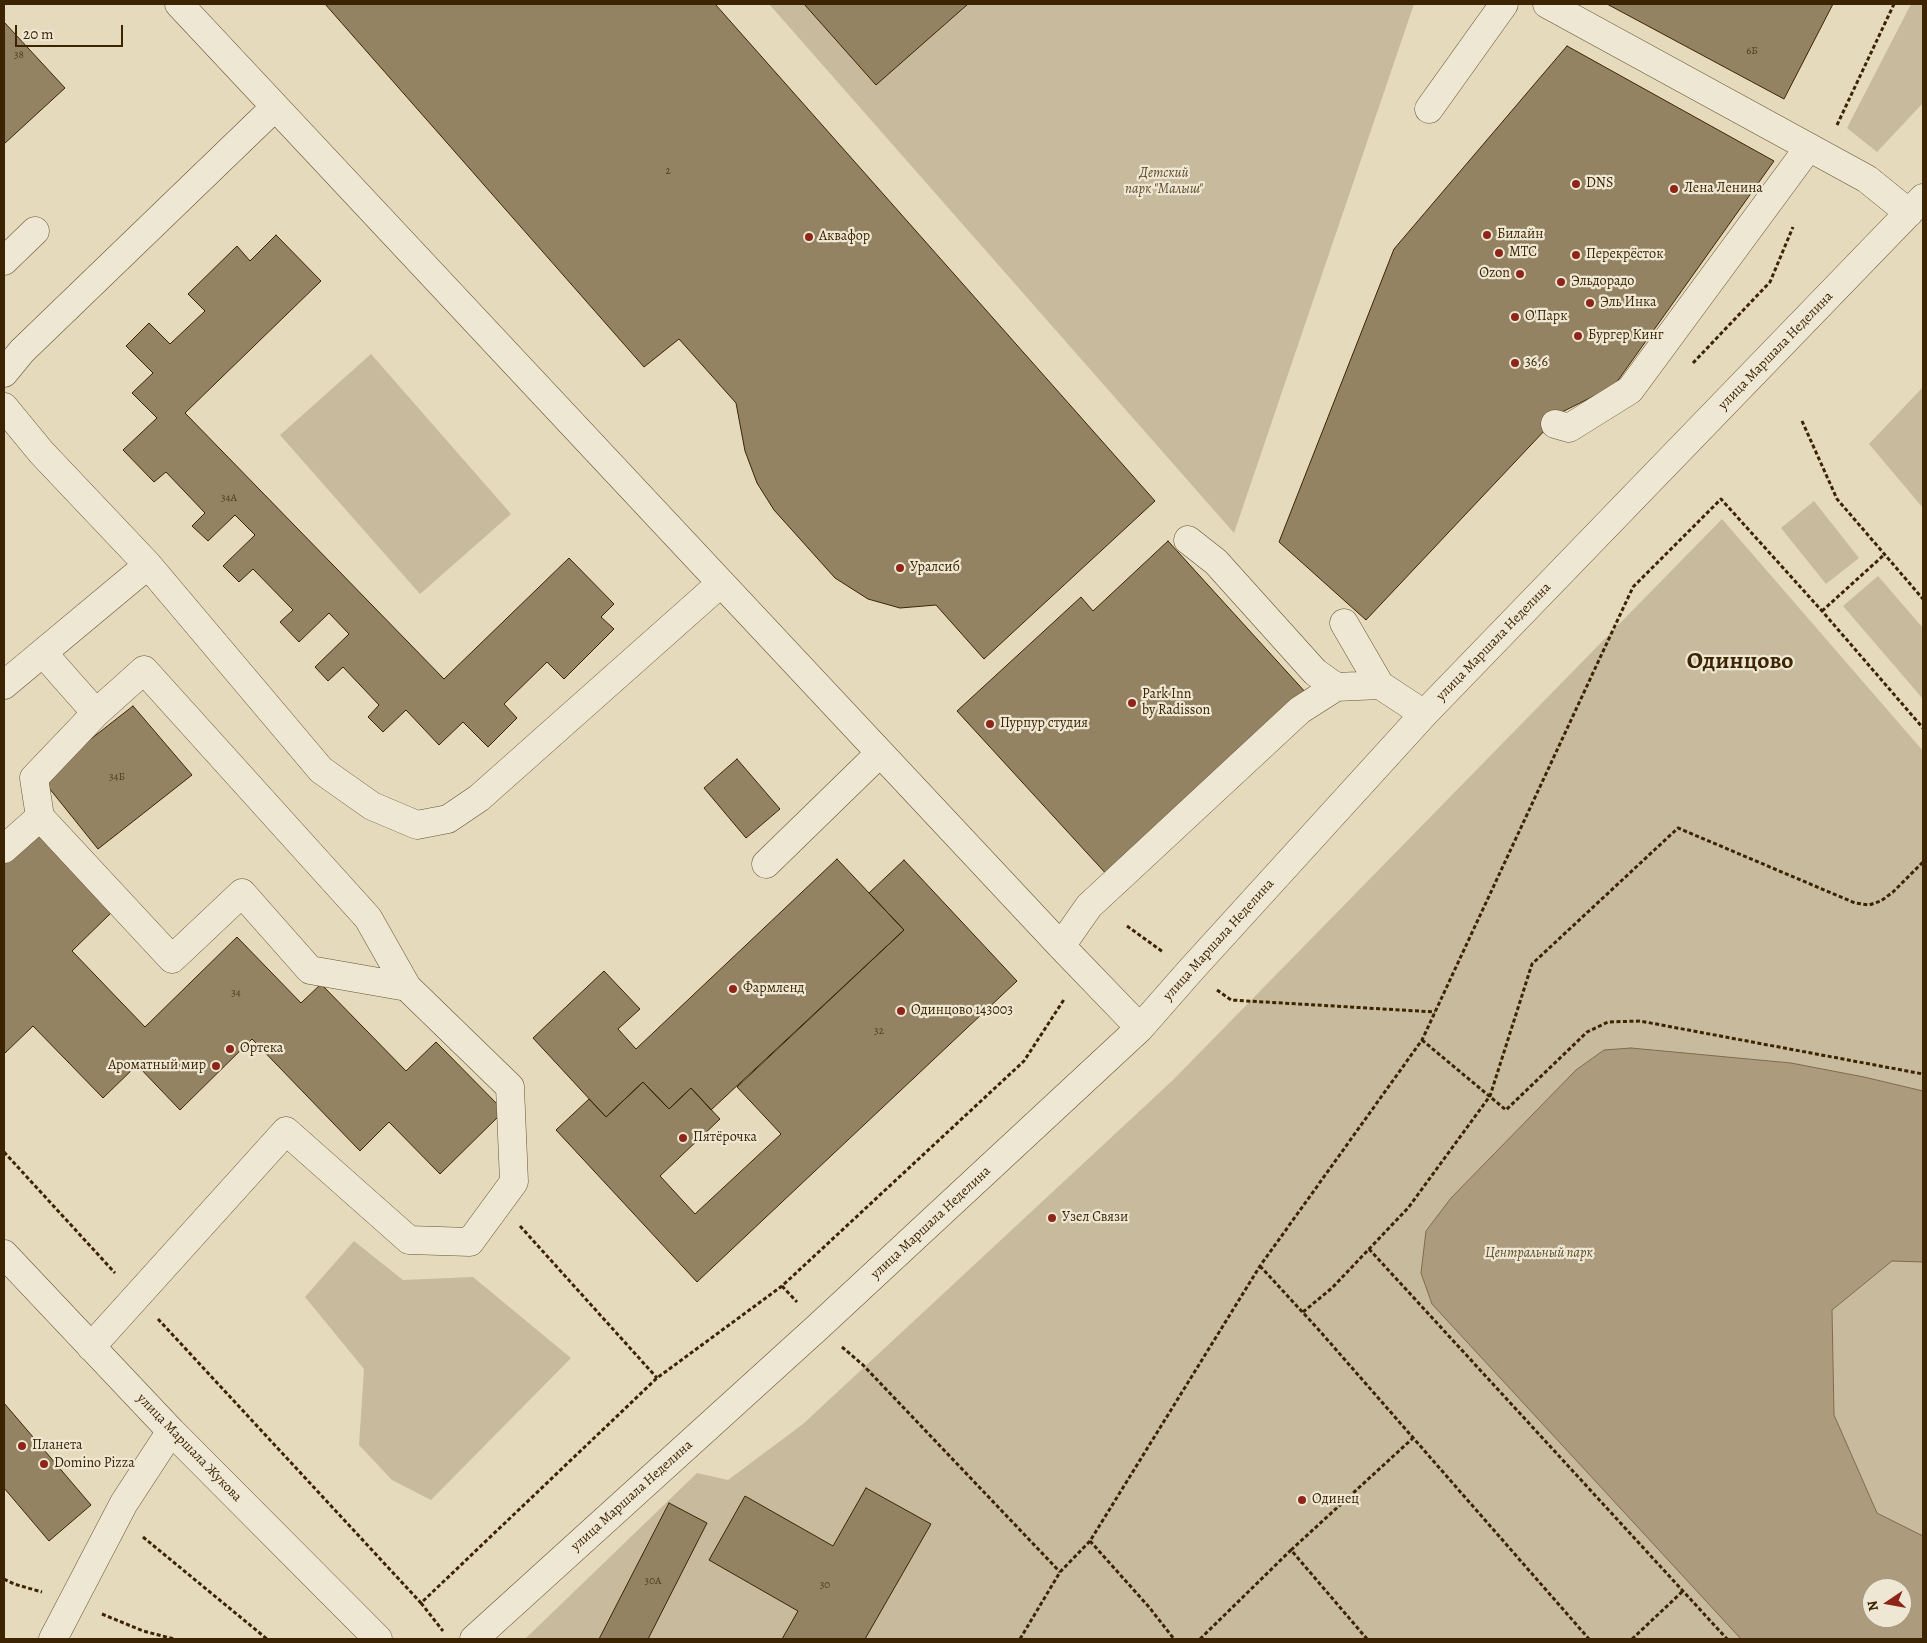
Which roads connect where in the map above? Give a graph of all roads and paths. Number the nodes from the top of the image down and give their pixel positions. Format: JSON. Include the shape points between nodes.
{"nodes":[{"id":1,"x":179,"y":4,"type":"edge"},
{"id":2,"x":1504,"y":4,"type":"edge"},
{"id":3,"x":1547,"y":4,"type":"edge"},
{"id":4,"x":275,"y":107,"type":"junction"},
{"id":5,"x":1429,"y":109,"type":"dead end"},
{"id":6,"x":1809,"y":147,"type":"junction"},
{"id":7,"x":1916,"y":206,"type":"edge"},
{"id":8,"x":35,"y":231,"type":"dead end"},
{"id":9,"x":4,"y":261,"type":"edge"},
{"id":10,"x":4,"y":373,"type":"edge"},
{"id":11,"x":4,"y":407,"type":"edge"},
{"id":12,"x":1802,"y":421,"type":"dead end"},
{"id":13,"x":1555,"y":424,"type":"dead end"},
{"id":14,"x":1188,"y":540,"type":"dead end"},
{"id":15,"x":1885,"y":554,"type":"junction"},
{"id":16,"x":148,"y":565,"type":"junction"},
{"id":17,"x":721,"y":583,"type":"junction"},
{"id":18,"x":1923,"y":599,"type":"edge"},
{"id":19,"x":1822,"y":611,"type":"junction"},
{"id":20,"x":1344,"y":623,"type":"dead end"},
{"id":21,"x":43,"y":653,"type":"junction"},
{"id":22,"x":4,"y":685,"type":"edge"},
{"id":23,"x":1380,"y":685,"type":"junction"},
{"id":24,"x":1336,"y":687,"type":"junction"},
{"id":25,"x":96,"y":713,"type":"junction"},
{"id":26,"x":1424,"y":714,"type":"junction"},
{"id":27,"x":1923,"y":728,"type":"edge"},
{"id":28,"x":880,"y":752,"type":"junction"},
{"id":29,"x":40,"y":818,"type":"junction"},
{"id":30,"x":4,"y":849,"type":"edge"},
{"id":31,"x":1923,"y":862,"type":"edge"},
{"id":32,"x":766,"y":864,"type":"dead end"},
{"id":33,"x":1127,"y":926,"type":"dead end"},
{"id":34,"x":1061,"y":946,"type":"junction"},
{"id":35,"x":1083,"y":970,"type":"junction"},
{"id":36,"x":1190,"y":971,"type":"junction"},
{"id":37,"x":407,"y":987,"type":"junction"},
{"id":38,"x":1435,"y":1012,"type":"junction"},
{"id":39,"x":1140,"y":1028,"type":"junction"},
{"id":40,"x":1422,"y":1040,"type":"junction"},
{"id":41,"x":1923,"y":1074,"type":"edge"},
{"id":42,"x":1490,"y":1096,"type":"junction"},
{"id":43,"x":4,"y":1152,"type":"edge"},
{"id":44,"x":499,"y":1203,"type":"junction"},
{"id":45,"x":1369,"y":1249,"type":"junction"},
{"id":46,"x":4,"y":1254,"type":"edge"},
{"id":47,"x":1260,"y":1266,"type":"junction"},
{"id":48,"x":782,"y":1286,"type":"junction"},
{"id":49,"x":137,"y":1296,"type":"junction"},
{"id":50,"x":1303,"y":1312,"type":"junction"},
{"id":51,"x":819,"y":1326,"type":"junction"},
{"id":52,"x":91,"y":1346,"type":"junction"},
{"id":53,"x":657,"y":1378,"type":"junction"},
{"id":54,"x":171,"y":1431,"type":"junction"},
{"id":55,"x":1413,"y":1438,"type":"junction"},
{"id":56,"x":118,"y":1516,"type":"junction"},
{"id":57,"x":1090,"y":1541,"type":"junction"},
{"id":58,"x":1291,"y":1550,"type":"junction"},
{"id":59,"x":1060,"y":1572,"type":"junction"},
{"id":60,"x":1683,"y":1591,"type":"junction"},
{"id":61,"x":421,"y":1603,"type":"junction"},
{"id":62,"x":444,"y":1632,"type":"dead end"},
{"id":63,"x":53,"y":1639,"type":"edge"},
{"id":64,"x":267,"y":1639,"type":"edge"},
{"id":65,"x":378,"y":1639,"type":"edge"},
{"id":66,"x":474,"y":1639,"type":"edge"},
{"id":67,"x":1020,"y":1639,"type":"edge"},
{"id":68,"x":1174,"y":1639,"type":"edge"},
{"id":69,"x":1200,"y":1639,"type":"edge"},
{"id":70,"x":1367,"y":1639,"type":"edge"},
{"id":71,"x":1589,"y":1639,"type":"edge"},
{"id":72,"x":1632,"y":1639,"type":"edge"},
{"id":73,"x":1727,"y":1639,"type":"edge"}],
"edges":[{"from":1,"to":4,"type":"street"},
{"from":2,"to":5,"type":"street"},
{"from":3,"to":6,"type":"street"},
{"from":4,"to":10,"type":"street"},
{"from":4,"to":17,"type":"street"},
{"from":6,"to":7,"type":"street"},
{"from":6,"to":13,"type":"street","via":[[1630,390],[1569,428]]},
{"from":7,"to":26,"type":"street","name":"улица Маршала Неделина"},
{"from":8,"to":9,"type":"street"},
{"from":11,"to":16,"type":"street"},
{"from":12,"to":15,"type":"path","via":[[1837,499]]},
{"from":14,"to":24,"type":"street","via":[[1216,562],[1315,672]]},
{"from":15,"to":18,"type":"path"},
{"from":15,"to":19,"type":"path"},
{"from":16,"to":17,"type":"street","via":[[321,770],[372,806],[417,825],[448,819],[480,798]]},
{"from":16,"to":21,"type":"street"},
{"from":17,"to":28,"type":"street"},
{"from":19,"to":27,"type":"path"},
{"from":19,"to":38,"type":"path","via":[[1721,499],[1633,587]]},
{"from":20,"to":23,"type":"street"},
{"from":21,"to":22,"type":"street"},
{"from":21,"to":25,"type":"street"},
{"from":23,"to":24,"type":"street"},
{"from":23,"to":26,"type":"street"},
{"from":24,"to":34,"type":"street","via":[[1300,710],[1089,906]]},
{"from":25,"to":29,"type":"street","via":[[34,778]]},
{"from":25,"to":37,"type":"street","via":[[144,670],[368,918]]},
{"from":26,"to":36,"type":"street","name":"улица Маршала Неделина"},
{"from":28,"to":32,"type":"street"},
{"from":28,"to":34,"type":"street"},
{"from":29,"to":30,"type":"street"},
{"from":29,"to":37,"type":"street","via":[[172,958],[242,893],[310,970]]},
{"from":31,"to":42,"type":"path","via":[[1893,892],[1869,905],[1855,903],[1678,828],[1532,964]]},
{"from":33,"to":36,"type":"path"},
{"from":34,"to":35,"type":"street"},
{"from":35,"to":39,"type":"street"},
{"from":35,"to":48,"type":"path","via":[[1024,1062]]},
{"from":36,"to":38,"type":"path","via":[[1231,1000]]},
{"from":36,"to":39,"type":"street","name":"улица Маршала Неделина"},
{"from":37,"to":44,"type":"street","via":[[510,1087],[514,1182]]},
{"from":38,"to":40,"type":"path"},
{"from":39,"to":51,"type":"street","name":"улица Маршала Неделина"},
{"from":40,"to":42,"type":"path"},
{"from":40,"to":47,"type":"path"},
{"from":41,"to":42,"type":"path","via":[[1640,1020],[1608,1022],[1587,1032],[1506,1110]]},
{"from":42,"to":45,"type":"path","via":[[1408,1208]]},
{"from":43,"to":49,"type":"path"},
{"from":44,"to":49,"type":"street","via":[[470,1242],[409,1240],[286,1131]]},
{"from":44,"to":53,"type":"path"},
{"from":45,"to":50,"type":"path","via":[[1332,1288]]},
{"from":45,"to":60,"type":"path"},
{"from":46,"to":52,"type":"street","name":"улица Маршала Жукова"},
{"from":47,"to":50,"type":"path"},
{"from":47,"to":57,"type":"path"},
{"from":48,"to":51,"type":"path"},
{"from":48,"to":53,"type":"path"},
{"from":49,"to":52,"type":"street"},
{"from":49,"to":61,"type":"path"},
{"from":50,"to":55,"type":"path"},
{"from":51,"to":59,"type":"path","via":[[863,1365]]},
{"from":51,"to":66,"type":"street","name":"улица Маршала Неделина"},
{"from":52,"to":54,"type":"street","name":"улица Маршала Жукова"},
{"from":53,"to":61,"type":"path"},
{"from":54,"to":56,"type":"street"},
{"from":54,"to":65,"type":"street","name":"улица Маршала Жукова"},
{"from":55,"to":58,"type":"path"},
{"from":55,"to":71,"type":"path"},
{"from":56,"to":63,"type":"street"},
{"from":56,"to":64,"type":"path"},
{"from":57,"to":59,"type":"path"},
{"from":57,"to":68,"type":"path"},
{"from":58,"to":69,"type":"path"},
{"from":58,"to":70,"type":"path"},
{"from":59,"to":67,"type":"path"},
{"from":60,"to":72,"type":"path"},
{"from":60,"to":73,"type":"path"},
{"from":61,"to":62,"type":"path"}]}
